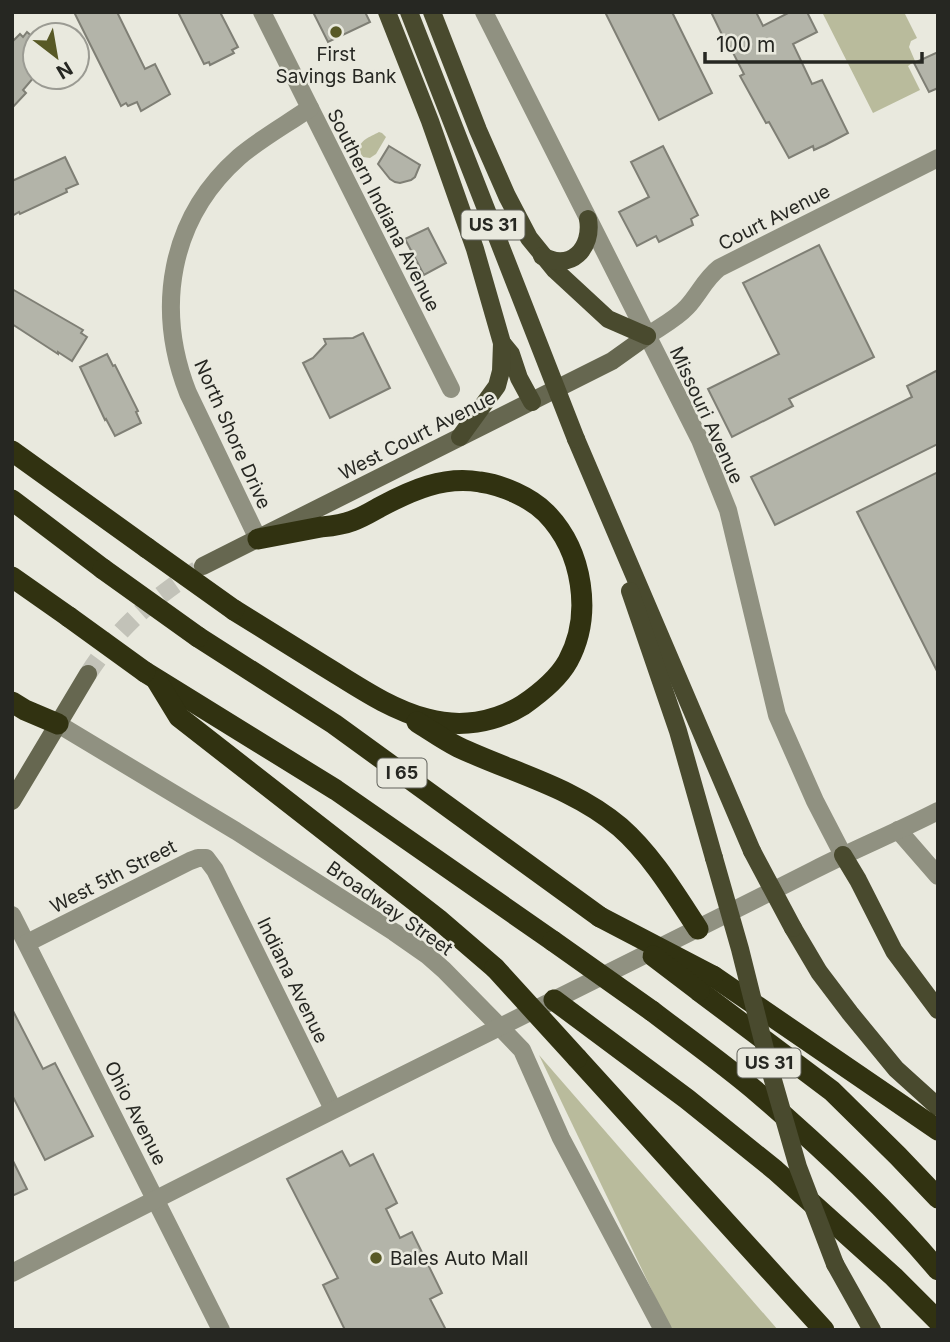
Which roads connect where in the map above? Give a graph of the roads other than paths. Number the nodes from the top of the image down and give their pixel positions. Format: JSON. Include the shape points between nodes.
{"nodes":[{"id":1,"x":261,"y":12,"type":"edge"},
{"id":2,"x":387,"y":12,"type":"edge"},
{"id":3,"x":410,"y":12,"type":"edge"},
{"id":4,"x":432,"y":12,"type":"edge"},
{"id":5,"x":484,"y":12,"type":"edge"},
{"id":6,"x":310,"y":108,"type":"junction"},
{"id":7,"x":938,"y":158,"type":"edge"},
{"id":8,"x":588,"y":219,"type":"junction"},
{"id":9,"x":541,"y":255,"type":"junction"},
{"id":10,"x":647,"y":336,"type":"junction"},
{"id":11,"x":502,"y":343,"type":"junction"},
{"id":12,"x":451,"y":389,"type":"dead end"},
{"id":13,"x":532,"y":402,"type":"junction"},
{"id":14,"x":460,"y":437,"type":"junction"},
{"id":15,"x":576,"y":439,"type":"junction"},
{"id":16,"x":12,"y":451,"type":"edge"},
{"id":17,"x":12,"y":500,"type":"edge"},
{"id":18,"x":258,"y":539,"type":"junction"},
{"id":19,"x":203,"y":566,"type":"tunnel mouth"},
{"id":20,"x":12,"y":577,"type":"edge"},
{"id":21,"x":88,"y":674,"type":"tunnel mouth"},
{"id":22,"x":149,"y":674,"type":"junction"},
{"id":23,"x":361,"y":689,"type":"junction"},
{"id":24,"x":12,"y":702,"type":"edge"},
{"id":25,"x":58,"y":724,"type":"junction"},
{"id":26,"x":12,"y":801,"type":"edge"},
{"id":27,"x":938,"y":811,"type":"edge"},
{"id":28,"x":898,"y":830,"type":"junction"},
{"id":29,"x":843,"y":855,"type":"junction"},
{"id":30,"x":215,"y":870,"type":"joint"},
{"id":31,"x":938,"y":876,"type":"edge"},
{"id":32,"x":12,"y":915,"type":"edge"},
{"id":33,"x":698,"y":929,"type":"junction"},
{"id":34,"x":27,"y":943,"type":"junction"},
{"id":35,"x":706,"y":983,"type":"junction"},
{"id":36,"x":554,"y":1000,"type":"junction"},
{"id":37,"x":938,"y":1010,"type":"edge"},
{"id":38,"x":499,"y":1026,"type":"junction"},
{"id":39,"x":938,"y":1107,"type":"edge"},
{"id":40,"x":333,"y":1109,"type":"junction"},
{"id":41,"x":938,"y":1130,"type":"edge"},
{"id":42,"x":938,"y":1198,"type":"edge"},
{"id":43,"x":156,"y":1199,"type":"junction"},
{"id":44,"x":938,"y":1270,"type":"edge"},
{"id":45,"x":12,"y":1273,"type":"edge"},
{"id":46,"x":938,"y":1321,"type":"edge"},
{"id":47,"x":221,"y":1330,"type":"edge"},
{"id":48,"x":663,"y":1330,"type":"edge"},
{"id":49,"x":824,"y":1330,"type":"edge"},
{"id":50,"x":872,"y":1330,"type":"edge"}],
"edges":[{"from":1,"to":6,"type":"street","name":"Southern Indiana Avenue"},
{"from":2,"to":11,"type":"main road","via":[[475,248]]},
{"from":3,"to":15,"type":"main road","number":"US 31","bridge":true},
{"from":4,"to":9,"type":"main road","via":[[507,196]]},
{"from":5,"to":8,"type":"street","name":"Missouri Avenue"},
{"from":6,"to":12,"type":"street","name":"Southern Indiana Avenue"},
{"from":6,"to":18,"type":"street","name":"North Shore Drive","via":[[242,155],[216,182],[187,229],[172,283],[172,339],[181,375]]},
{"from":7,"to":10,"type":"street","name":"Court Avenue","via":[[719,268],[682,312]]},
{"from":8,"to":9,"type":"main road","via":[[588,240],[576,256],[555,261]]},
{"from":8,"to":10,"type":"street","name":"Missouri Avenue"},
{"from":9,"to":10,"type":"main road","via":[[608,319]]},
{"from":10,"to":13,"type":"main road","name":"West Court Avenue","via":[[612,361]]},
{"from":10,"to":29,"type":"street","name":"Missouri Avenue","via":[[700,440],[728,510],[777,715]]},
{"from":11,"to":13,"type":"main road"},
{"from":11,"to":14,"type":"main road","via":[[497,386]]},
{"from":13,"to":14,"type":"main road","name":"West Court Avenue"},
{"from":14,"to":18,"type":"main road","name":"West Court Avenue"},
{"from":15,"to":39,"type":"main road","number":"US 31","bridge":true,"via":[[752,851],[793,928],[850,1013],[896,1069]]},
{"from":15,"to":50,"type":"main road","number":"US 31","bridge":true,"via":[[678,730],[798,1167],[835,1265]]},
{"from":16,"to":23,"type":"highway","bridge":true,"via":[[234,610]]},
{"from":17,"to":35,"type":"highway","number":"I 65","bridge":true,"via":[[198,637],[334,724],[600,917]]},
{"from":18,"to":19,"type":"main road","name":"West Court Avenue"},
{"from":18,"to":23,"type":"highway","via":[[351,522],[420,488],[461,480],[495,485],[521,496],[546,512],[561,533],[573,556],[582,610],[567,661],[532,698],[488,721],[456,724],[399,710]]},
{"from":20,"to":22,"type":"highway","number":"I 65","bridge":true},
{"from":21,"to":25,"type":"main road"},
{"from":22,"to":44,"type":"highway","number":"I 65","bridge":true,"via":[[335,790],[652,1011],[757,1092],[841,1167]]},
{"from":22,"to":49,"type":"highway","bridge":true,"via":[[178,717],[495,968]]},
{"from":23,"to":33,"type":"highway","via":[[457,746],[581,800],[621,828],[650,859]]},
{"from":24,"to":25,"type":"highway"},
{"from":25,"to":26,"type":"main road"},
{"from":25,"to":38,"type":"street","name":"Broadway Street","via":[[394,932],[435,962]]},
{"from":27,"to":28,"type":"street"},
{"from":28,"to":29,"type":"street"},
{"from":28,"to":31,"type":"street"},
{"from":29,"to":33,"type":"street"},
{"from":29,"to":37,"type":"main road","via":[[894,951]]},
{"from":30,"to":34,"type":"street","name":"West 5th Street","via":[[206,858],[190,861]]},
{"from":30,"to":40,"type":"street","name":"Indiana Avenue"},
{"from":32,"to":34,"type":"street","name":"Ohio Avenue"},
{"from":33,"to":36,"type":"street"},
{"from":34,"to":43,"type":"street","name":"Ohio Avenue"},
{"from":35,"to":41,"type":"highway"},
{"from":35,"to":42,"type":"highway","number":"I 65","via":[[832,1091]]},
{"from":36,"to":38,"type":"street"},
{"from":36,"to":46,"type":"highway","via":[[775,1170]]},
{"from":38,"to":40,"type":"street"},
{"from":38,"to":48,"type":"street","name":"Broadway Street","via":[[522,1050],[561,1138]]},
{"from":40,"to":43,"type":"street"},
{"from":43,"to":45,"type":"street"},
{"from":43,"to":47,"type":"street","name":"Ohio Avenue"}]}
